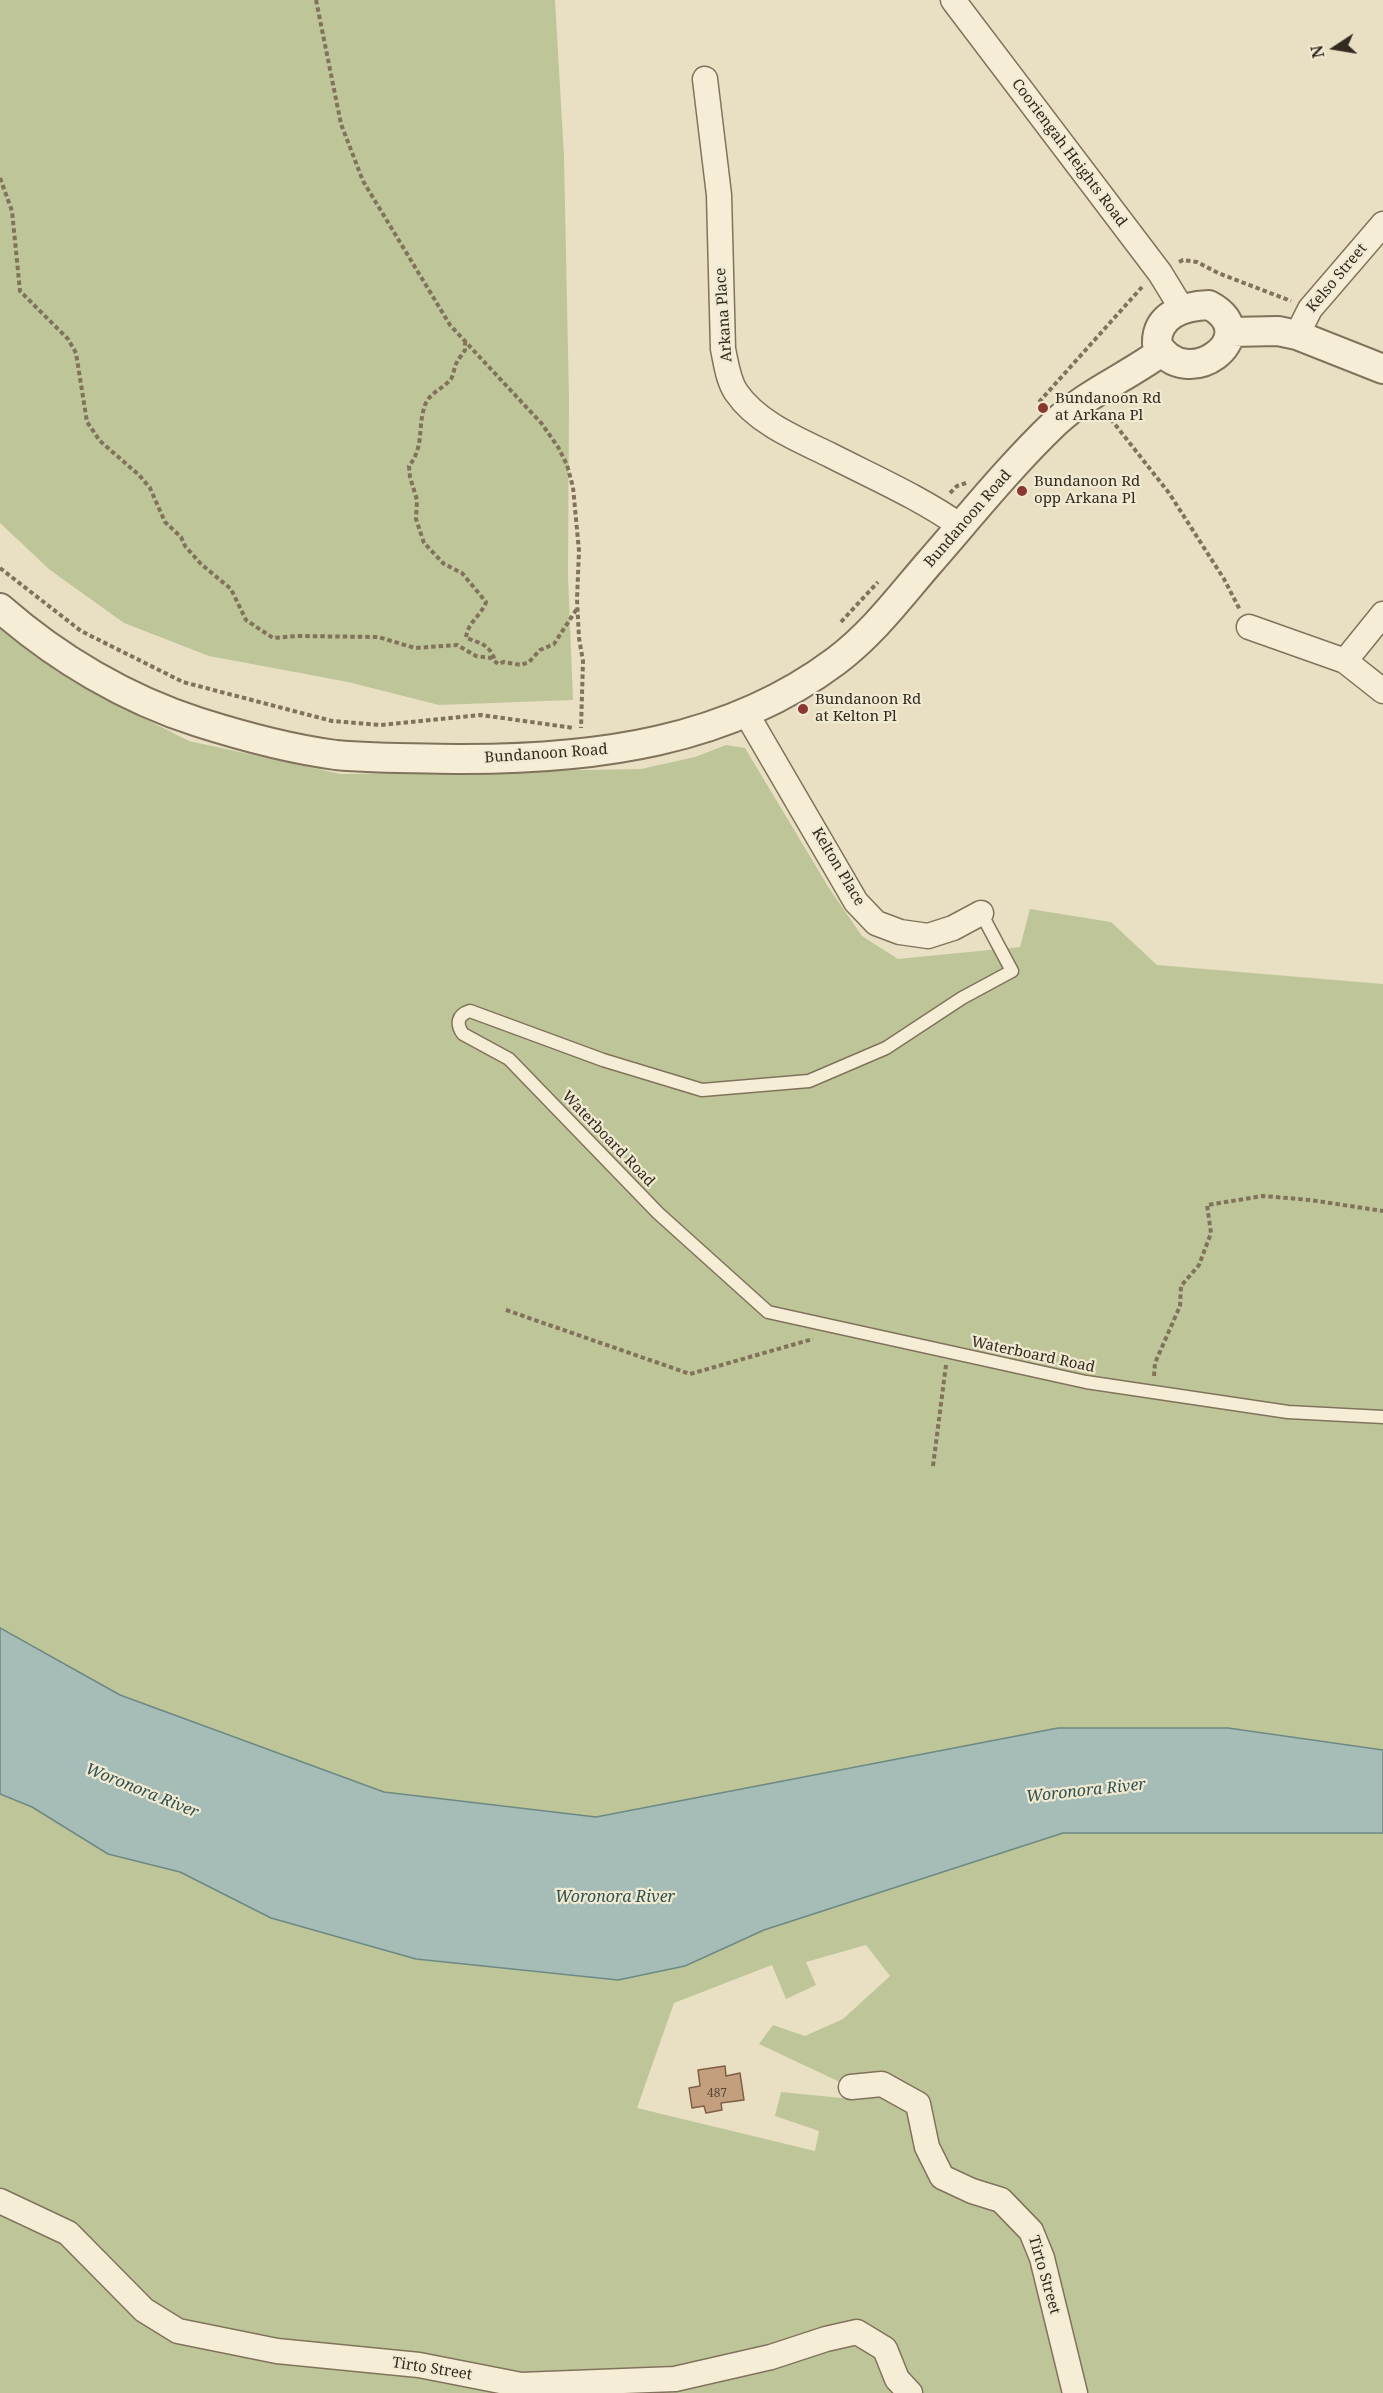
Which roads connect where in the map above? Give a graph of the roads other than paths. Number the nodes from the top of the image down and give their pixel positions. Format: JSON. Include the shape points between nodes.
{"nodes":[{"id":1,"x":953,"y":0,"type":"edge"},
{"id":2,"x":705,"y":79,"type":"dead end"},
{"id":3,"x":1383,"y":224,"type":"edge"},
{"id":4,"x":1182,"y":309,"type":"junction"},
{"id":5,"x":1230,"y":332,"type":"junction"},
{"id":6,"x":1297,"y":335,"type":"junction"},
{"id":7,"x":1161,"y":352,"type":"junction"},
{"id":8,"x":1383,"y":369,"type":"edge"},
{"id":9,"x":962,"y":527,"type":"junction"},
{"id":10,"x":0,"y":608,"type":"edge"},
{"id":11,"x":1383,"y":614,"type":"edge"},
{"id":12,"x":1249,"y":627,"type":"road end"},
{"id":13,"x":1345,"y":661,"type":"junction"},
{"id":14,"x":1383,"y":691,"type":"edge"},
{"id":15,"x":746,"y":713,"type":"junction"},
{"id":16,"x":981,"y":913,"type":"joint"},
{"id":17,"x":1383,"y":1418,"type":"edge"},
{"id":18,"x":851,"y":2087,"type":"dead end"},
{"id":19,"x":0,"y":2201,"type":"edge"},
{"id":20,"x":910,"y":2393,"type":"edge"},
{"id":21,"x":1075,"y":2393,"type":"edge"}],
"edges":[{"from":1,"to":4,"type":"street","name":"Cooriengah Heights Road","via":[[1160,273]]},
{"from":2,"to":9,"type":"street","name":"Arkana Place","via":[[719,195],[723,349],[735,391],[782,432],[936,509]]},
{"from":3,"to":6,"type":"street","name":"Kelso Street","via":[[1310,309]]},
{"from":4,"to":5,"type":"street","via":[[1209,306],[1221,312]]},
{"from":4,"to":7,"type":"street","via":[[1159,326],[1157,344]]},
{"from":5,"to":6,"type":"street","via":[[1278,331]]},
{"from":5,"to":7,"type":"street","via":[[1226,347],[1207,360],[1179,364]]},
{"from":6,"to":8,"type":"street"},
{"from":7,"to":9,"type":"street","name":"Bundanoon Road","via":[[1093,393],[1057,422]]},
{"from":9,"to":15,"type":"street","name":"Bundanoon Road","via":[[861,640],[807,680]]},
{"from":10,"to":15,"type":"street","name":"Bundanoon Road","via":[[89,672],[158,707],[243,735],[335,754],[481,759],[572,755],[695,732]]},
{"from":11,"to":13,"type":"street"},
{"from":12,"to":13,"type":"street"},
{"from":13,"to":14,"type":"street"},
{"from":15,"to":16,"type":"street","name":"Kelton Place","via":[[856,902],[876,923],[928,936]]},
{"from":16,"to":17,"type":"lane","name":"Waterboard Road","via":[[1012,971],[962,998],[886,1048],[809,1081],[702,1090],[603,1060],[470,1011],[458,1020],[459,1028],[509,1059],[658,1213],[768,1312],[1086,1382],[1288,1412]]},
{"from":18,"to":21,"type":"street","name":"Tirto Street","via":[[882,2084],[918,2104],[927,2146],[942,2176],[1001,2200],[1031,2230],[1042,2258]]},
{"from":19,"to":20,"type":"street","name":"Tirto Street","via":[[68,2233],[144,2310],[178,2331],[277,2351],[419,2366],[521,2385],[675,2379],[857,2332],[885,2349],[897,2379]]}]}
